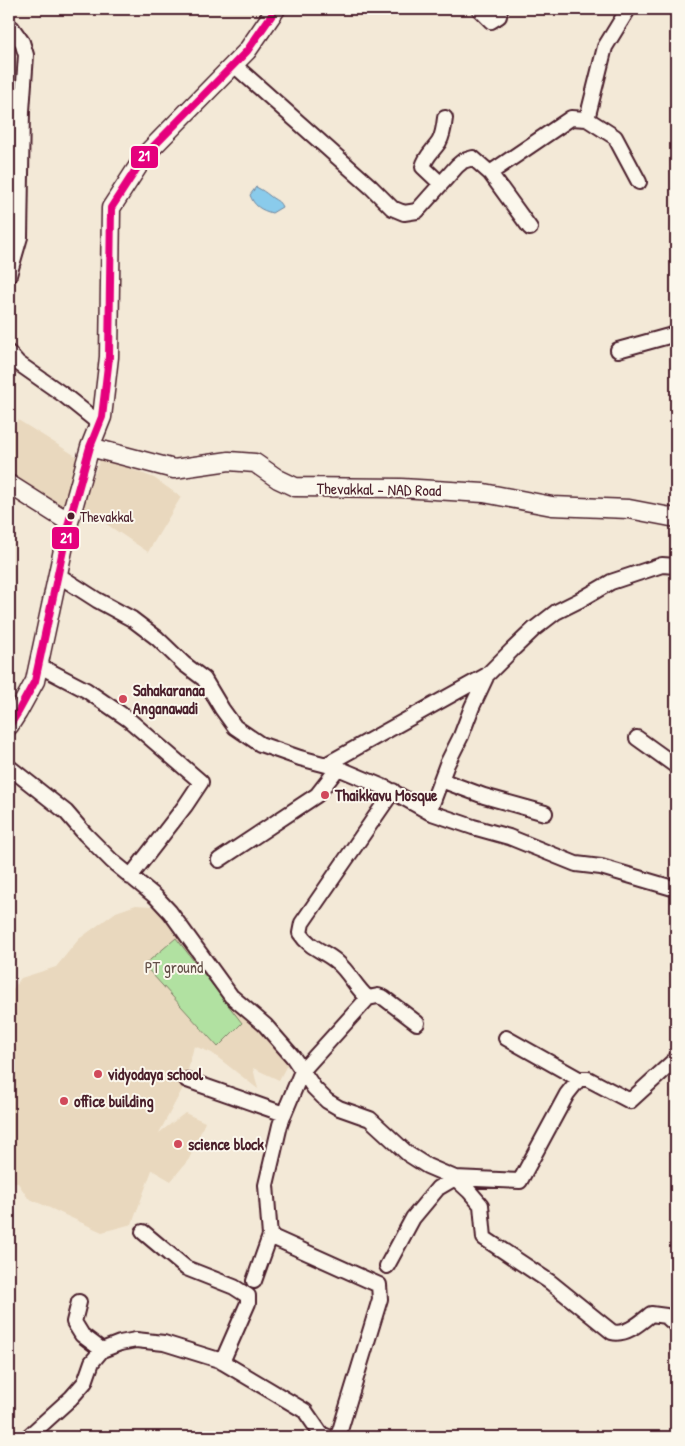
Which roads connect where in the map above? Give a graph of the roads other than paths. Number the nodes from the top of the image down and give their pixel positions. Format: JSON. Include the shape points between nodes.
{"nodes":[{"id":1,"x":276,"y":9,"type":"edge"},
{"id":2,"x":479,"y":9,"type":"edge"},
{"id":3,"x":500,"y":9,"type":"edge"},
{"id":4,"x":627,"y":11,"type":"dead end"},
{"id":5,"x":9,"y":26,"type":"edge"},
{"id":6,"x":234,"y":64,"type":"junction"},
{"id":7,"x":446,"y":118,"type":"dead end"},
{"id":8,"x":587,"y":119,"type":"junction"},
{"id":9,"x":490,"y":173,"type":"junction"},
{"id":10,"x":639,"y":182,"type":"dead end"},
{"id":11,"x":441,"y":184,"type":"junction"},
{"id":12,"x":15,"y":188,"type":"edge"},
{"id":13,"x":530,"y":228,"type":"dead end"},
{"id":14,"x":9,"y":275,"type":"edge"},
{"id":15,"x":676,"y":334,"type":"edge"},
{"id":16,"x":618,"y":350,"type":"dead end"},
{"id":17,"x":9,"y":353,"type":"edge"},
{"id":18,"x":100,"y":424,"type":"junction"},
{"id":19,"x":90,"y":447,"type":"junction"},
{"id":20,"x":9,"y":484,"type":"edge"},
{"id":21,"x":676,"y":518,"type":"edge"},
{"id":22,"x":69,"y":522,"type":"junction"},
{"id":23,"x":676,"y":566,"type":"edge"},
{"id":24,"x":58,"y":575,"type":"junction"},
{"id":25,"x":38,"y":665,"type":"junction"},
{"id":26,"x":488,"y":675,"type":"junction"},
{"id":27,"x":9,"y":726,"type":"edge"},
{"id":28,"x":637,"y":738,"type":"dead end"},
{"id":29,"x":332,"y":766,"type":"junction"},
{"id":30,"x":676,"y":766,"type":"edge"},
{"id":31,"x":9,"y":767,"type":"edge"},
{"id":32,"x":442,"y":780,"type":"junction"},
{"id":33,"x":393,"y":792,"type":"junction"},
{"id":34,"x":429,"y":812,"type":"junction"},
{"id":35,"x":545,"y":813,"type":"dead end"},
{"id":36,"x":219,"y":860,"type":"dead end"},
{"id":37,"x":130,"y":877,"type":"junction"},
{"id":38,"x":676,"y":889,"type":"edge"},
{"id":39,"x":368,"y":998,"type":"junction"},
{"id":40,"x":416,"y":1023,"type":"dead end"},
{"id":41,"x":506,"y":1038,"type":"dead end"},
{"id":42,"x":676,"y":1059,"type":"edge"},
{"id":43,"x":302,"y":1071,"type":"junction"},
{"id":44,"x":187,"y":1080,"type":"dead end"},
{"id":45,"x":579,"y":1080,"type":"junction"},
{"id":46,"x":284,"y":1114,"type":"junction"},
{"id":47,"x":455,"y":1178,"type":"junction"},
{"id":48,"x":143,"y":1232,"type":"dead end"},
{"id":49,"x":270,"y":1236,"type":"junction"},
{"id":50,"x":387,"y":1266,"type":"dead end"},
{"id":51,"x":254,"y":1281,"type":"dead end"},
{"id":52,"x":79,"y":1302,"type":"dead end"},
{"id":53,"x":676,"y":1325,"type":"edge"},
{"id":54,"x":102,"y":1350,"type":"junction"},
{"id":55,"x":222,"y":1362,"type":"junction"},
{"id":56,"x":323,"y":1436,"type":"edge"},
{"id":57,"x":28,"y":1437,"type":"edge"},
{"id":58,"x":338,"y":1437,"type":"edge"}],
"edges":[{"from":1,"to":6,"type":"main road"},
{"from":2,"to":3,"type":"street","via":[[491,21],[499,16]]},
{"from":4,"to":8,"type":"street","via":[[605,48]]},
{"from":5,"to":12,"type":"street","via":[[22,42],[26,55]]},
{"from":6,"to":11,"type":"street","via":[[392,208],[404,213],[417,211]]},
{"from":6,"to":18,"type":"main road","via":[[146,154],[111,208],[109,357]]},
{"from":7,"to":11,"type":"street","via":[[439,141],[423,168]]},
{"from":8,"to":9,"type":"street","via":[[571,118]]},
{"from":8,"to":10,"type":"street","via":[[615,137]]},
{"from":9,"to":11,"type":"street","via":[[473,158],[463,161]]},
{"from":9,"to":13,"type":"street"},
{"from":12,"to":14,"type":"street","via":[[20,237]]},
{"from":15,"to":16,"type":"street"},
{"from":17,"to":18,"type":"street"},
{"from":18,"to":19,"type":"main road"},
{"from":19,"to":21,"type":"main road","name":"Thevakkal - NAD Road","via":[[174,470],[229,461],[255,463],[296,487],[484,493],[552,506],[629,509]]},
{"from":19,"to":22,"type":"main road"},
{"from":20,"to":22,"type":"main road"},
{"from":22,"to":24,"type":"main road"},
{"from":23,"to":26,"type":"street","via":[[662,565],[610,582],[556,612]]},
{"from":24,"to":25,"type":"main road"},
{"from":24,"to":29,"type":"street","via":[[132,619],[157,638],[204,679],[235,727],[260,744]]},
{"from":25,"to":27,"type":"main road","via":[[35,681]]},
{"from":25,"to":37,"type":"street","via":[[86,690],[128,719],[200,782]]},
{"from":26,"to":29,"type":"street"},
{"from":26,"to":32,"type":"street"},
{"from":28,"to":30,"type":"street"},
{"from":29,"to":33,"type":"street"},
{"from":29,"to":36,"type":"street","via":[[317,795]]},
{"from":31,"to":37,"type":"street","via":[[66,812]]},
{"from":32,"to":34,"type":"street"},
{"from":32,"to":35,"type":"street"},
{"from":33,"to":34,"type":"street"},
{"from":33,"to":39,"type":"street","via":[[302,923],[300,933],[317,950],[336,960]]},
{"from":34,"to":38,"type":"street","via":[[509,837],[576,864],[601,867]]},
{"from":37,"to":43,"type":"street","via":[[170,912],[231,996],[265,1025]]},
{"from":39,"to":40,"type":"street","via":[[384,998]]},
{"from":39,"to":43,"type":"street"},
{"from":41,"to":45,"type":"street"},
{"from":42,"to":45,"type":"street","via":[[630,1101],[588,1079]]},
{"from":43,"to":46,"type":"street"},
{"from":43,"to":47,"type":"street","via":[[327,1100],[370,1119],[408,1154]]},
{"from":44,"to":46,"type":"street"},
{"from":45,"to":47,"type":"street","via":[[567,1094],[520,1182]]},
{"from":46,"to":49,"type":"street","via":[[266,1185]]},
{"from":47,"to":50,"type":"street","via":[[438,1188],[413,1218]]},
{"from":47,"to":53,"type":"street","via":[[481,1205],[484,1238],[550,1282],[607,1329],[617,1334],[630,1330],[651,1314],[666,1316]]},
{"from":48,"to":55,"type":"street","via":[[186,1268],[248,1296],[248,1303]]},
{"from":49,"to":51,"type":"street"},
{"from":49,"to":58,"type":"street","via":[[379,1285],[380,1299]]},
{"from":52,"to":54,"type":"street","via":[[74,1322],[82,1335]]},
{"from":54,"to":55,"type":"street","via":[[120,1343],[152,1340]]},
{"from":54,"to":57,"type":"street","via":[[76,1393]]},
{"from":55,"to":56,"type":"street","via":[[305,1410]]}]}
